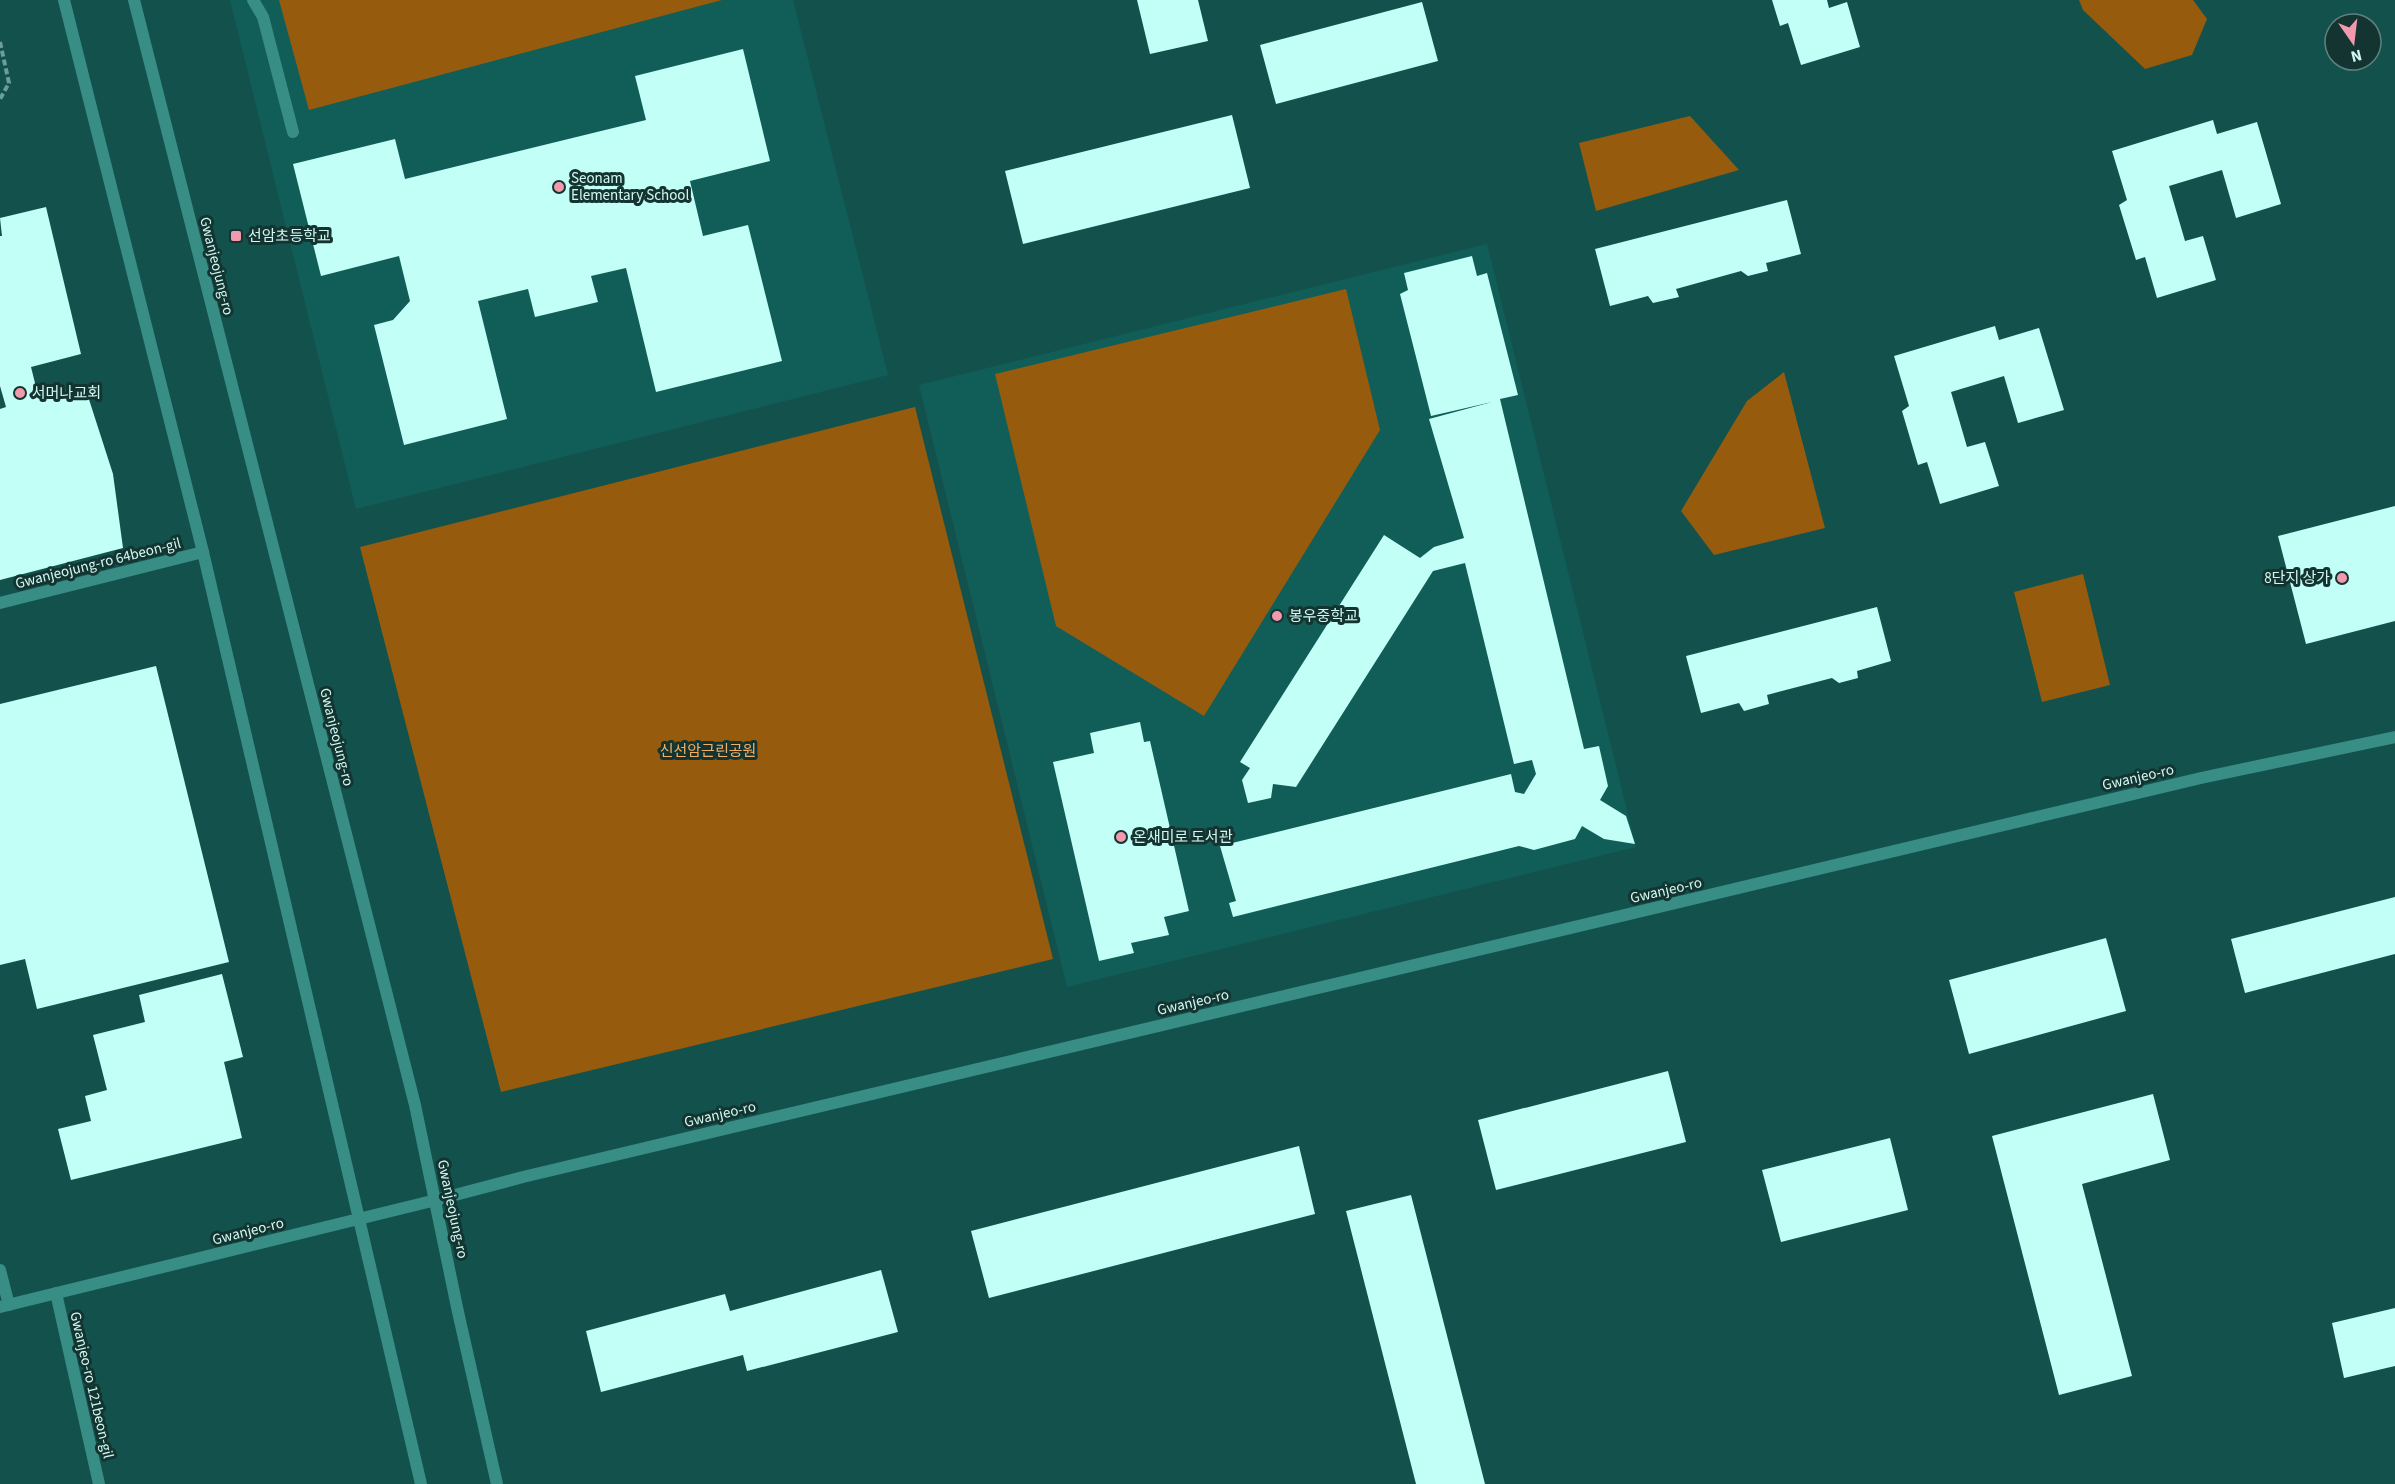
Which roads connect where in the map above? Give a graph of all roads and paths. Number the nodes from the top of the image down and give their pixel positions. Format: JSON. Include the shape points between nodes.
{"nodes":[{"id":1,"x":64,"y":0,"type":"edge"},
{"id":2,"x":252,"y":0,"type":"edge"},
{"id":3,"x":138,"y":1,"type":"edge"},
{"id":4,"x":0,"y":42,"type":"edge"},
{"id":5,"x":0,"y":99,"type":"edge"},
{"id":6,"x":293,"y":132,"type":"dead end"},
{"id":7,"x":202,"y":552,"type":"junction"},
{"id":8,"x":0,"y":603,"type":"edge"},
{"id":9,"x":2395,"y":738,"type":"edge"},
{"id":10,"x":436,"y":1200,"type":"junction"},
{"id":11,"x":358,"y":1219,"type":"junction"},
{"id":12,"x":0,"y":1270,"type":"edge"},
{"id":13,"x":56,"y":1293,"type":"junction"},
{"id":14,"x":4,"y":1306,"type":"edge"},
{"id":15,"x":99,"y":1484,"type":"edge"},
{"id":16,"x":421,"y":1484,"type":"edge"},
{"id":17,"x":497,"y":1484,"type":"edge"}],
"edges":[{"from":1,"to":7,"type":"street"},
{"from":2,"to":6,"type":"street","via":[[263,17]]},
{"from":3,"to":10,"type":"street","name":"Gwanjeojung-ro"},
{"from":4,"to":5,"type":"path","via":[[9,83]]},
{"from":7,"to":8,"type":"street","name":"Gwanjeojung-ro 64beon-gil"},
{"from":7,"to":11,"type":"street"},
{"from":9,"to":10,"type":"street","name":"Gwanjeo-ro","via":[[2201,778]]},
{"from":10,"to":11,"type":"street","name":"Gwanjeo-ro"},
{"from":10,"to":17,"type":"street","name":"Gwanjeojung-ro"},
{"from":11,"to":13,"type":"street","name":"Gwanjeo-ro"},
{"from":11,"to":16,"type":"street"},
{"from":12,"to":14,"type":"street"},
{"from":13,"to":14,"type":"street","name":"Gwanjeo-ro"},
{"from":13,"to":15,"type":"street","name":"Gwanjeo-ro 121beon-gil"}]}
